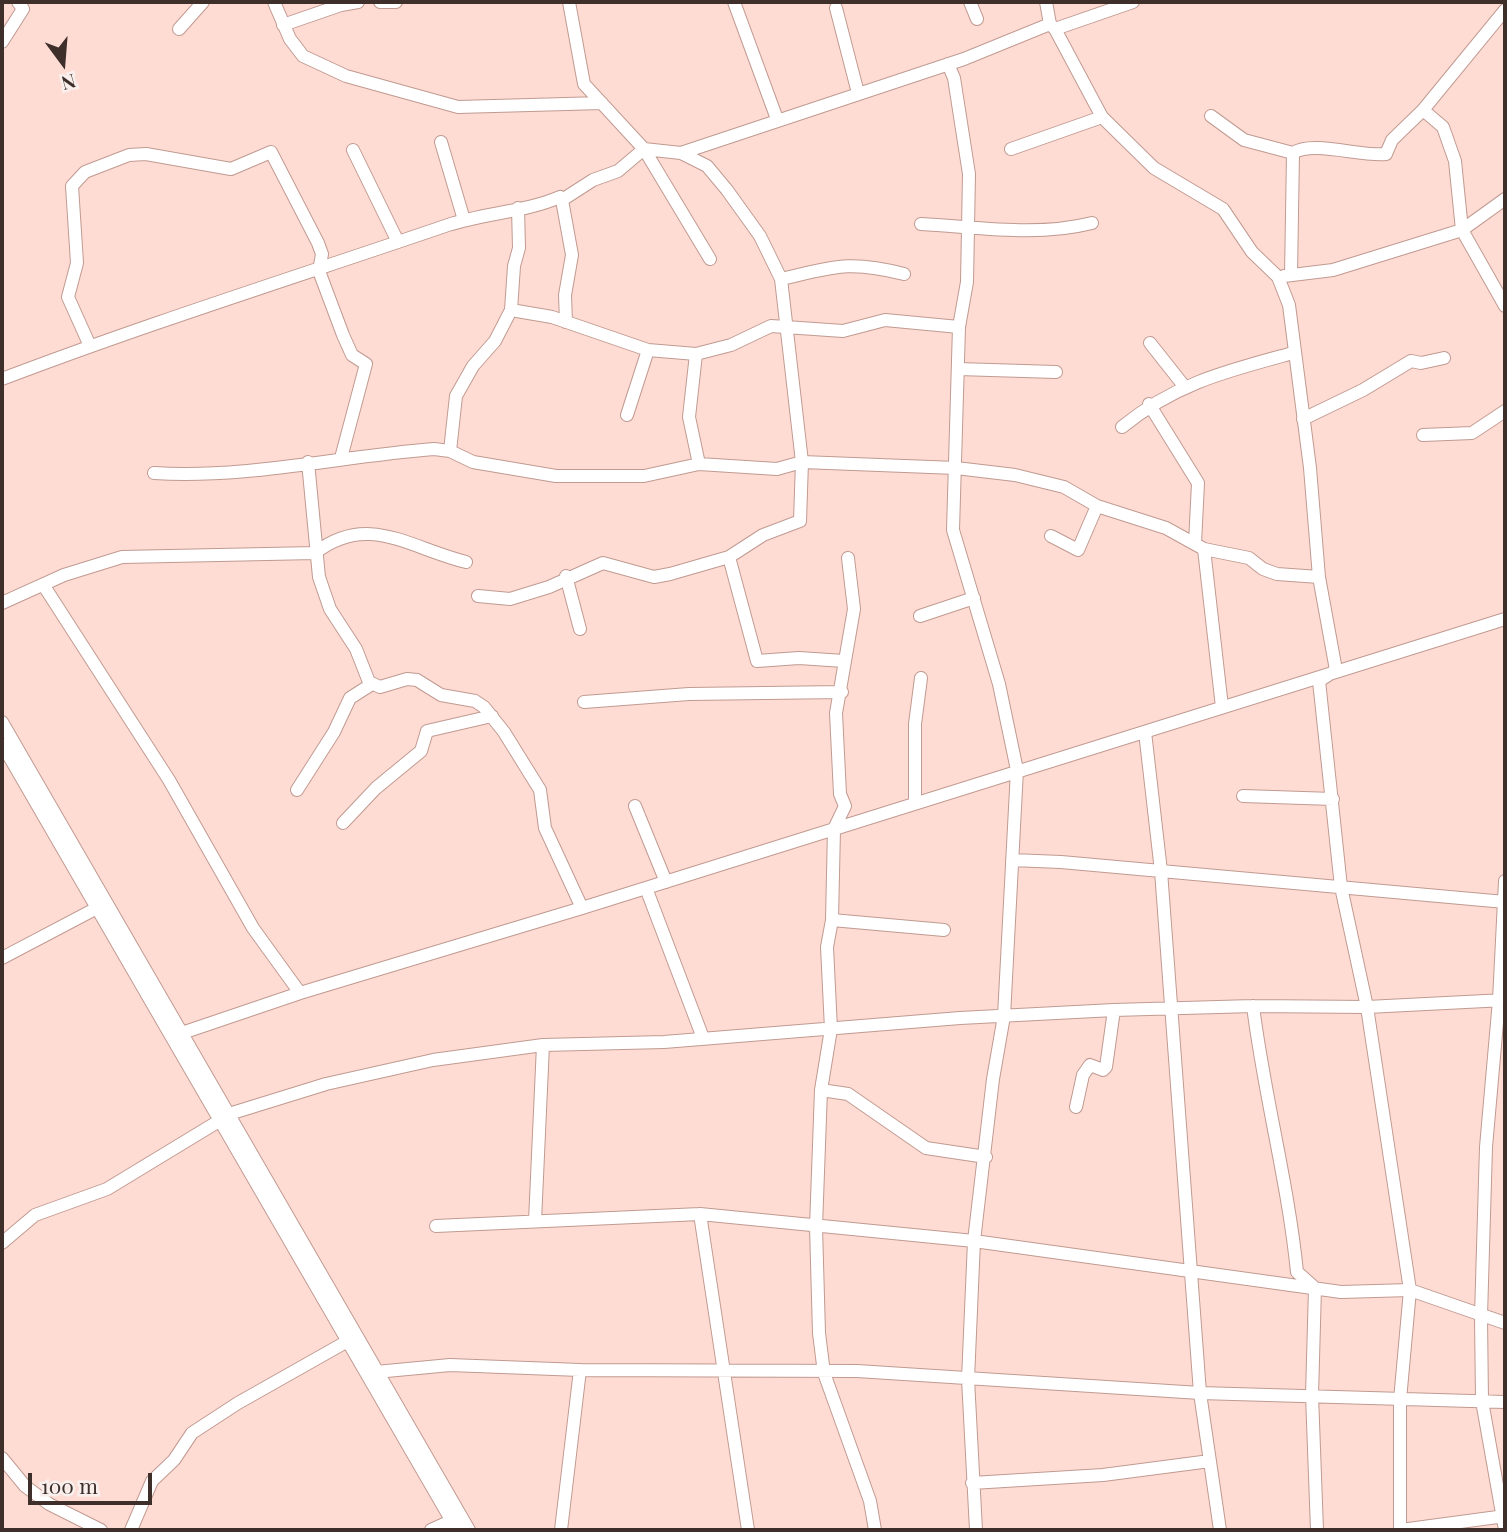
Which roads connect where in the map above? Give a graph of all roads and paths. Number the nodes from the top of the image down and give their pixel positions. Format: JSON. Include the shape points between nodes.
{"nodes":[{"id":1,"x":203,"y":2,"type":"edge"},
{"id":2,"x":274,"y":2,"type":"edge"},
{"id":3,"x":358,"y":2,"type":"edge"},
{"id":4,"x":380,"y":2,"type":"edge"},
{"id":5,"x":396,"y":2,"type":"edge"},
{"id":6,"x":569,"y":2,"type":"edge"},
{"id":7,"x":734,"y":2,"type":"edge"},
{"id":8,"x":970,"y":2,"type":"edge"},
{"id":9,"x":1046,"y":2,"type":"edge"},
{"id":10,"x":1133,"y":2,"type":"edge"},
{"id":11,"x":24,"y":4,"type":"edge"},
{"id":12,"x":836,"y":8,"type":"dead end"},
{"id":13,"x":1505,"y":10,"type":"edge"},
{"id":14,"x":977,"y":19,"type":"dead end"},
{"id":15,"x":283,"y":25,"type":"junction"},
{"id":16,"x":1052,"y":27,"type":"junction"},
{"id":17,"x":179,"y":29,"type":"dead end"},
{"id":18,"x":2,"y":42,"type":"edge"},
{"id":19,"x":964,"y":58,"type":"junction"},
{"id":20,"x":948,"y":64,"type":"junction"},
{"id":21,"x":954,"y":78,"type":"junction"},
{"id":22,"x":858,"y":93,"type":"junction"},
{"id":23,"x":602,"y":103,"type":"junction"},
{"id":24,"x":1423,"y":110,"type":"junction"},
{"id":25,"x":1211,"y":116,"type":"dead end"},
{"id":26,"x":1102,"y":117,"type":"junction"},
{"id":27,"x":776,"y":119,"type":"junction"},
{"id":28,"x":718,"y":141,"type":"junction"},
{"id":29,"x":441,"y":142,"type":"dead end"},
{"id":30,"x":644,"y":149,"type":"junction"},
{"id":31,"x":1011,"y":149,"type":"dead end"},
{"id":32,"x":353,"y":150,"type":"dead end"},
{"id":33,"x":681,"y":153,"type":"junction"},
{"id":34,"x":1293,"y":153,"type":"junction"},
{"id":35,"x":707,"y":166,"type":"junction"},
{"id":36,"x":1505,"y":199,"type":"edge"},
{"id":37,"x":562,"y":200,"type":"junction"},
{"id":38,"x":518,"y":208,"type":"junction"},
{"id":39,"x":464,"y":220,"type":"junction"},
{"id":40,"x":1092,"y":223,"type":"dead end"},
{"id":41,"x":922,"y":224,"type":"dead end"},
{"id":42,"x":968,"y":226,"type":"junction"},
{"id":43,"x":1462,"y":229,"type":"junction"},
{"id":44,"x":398,"y":242,"type":"junction"},
{"id":45,"x":710,"y":259,"type":"dead end"},
{"id":46,"x":319,"y":271,"type":"junction"},
{"id":47,"x":904,"y":274,"type":"dead end"},
{"id":48,"x":1285,"y":276,"type":"junction"},
{"id":49,"x":780,"y":279,"type":"junction"},
{"id":50,"x":1505,"y":306,"type":"edge"},
{"id":51,"x":511,"y":310,"type":"junction"},
{"id":52,"x":566,"y":322,"type":"junction"},
{"id":53,"x":959,"y":327,"type":"junction"},
{"id":54,"x":788,"y":328,"type":"junction"},
{"id":55,"x":1150,"y":343,"type":"dead end"},
{"id":56,"x":90,"y":346,"type":"junction"},
{"id":57,"x":648,"y":350,"type":"junction"},
{"id":58,"x":1293,"y":353,"type":"junction"},
{"id":59,"x":696,"y":354,"type":"junction"},
{"id":60,"x":1444,"y":358,"type":"dead end"},
{"id":61,"x":957,"y":369,"type":"junction"},
{"id":62,"x":1056,"y":372,"type":"dead end"},
{"id":63,"x":2,"y":379,"type":"edge"},
{"id":64,"x":1184,"y":386,"type":"junction"},
{"id":65,"x":1149,"y":404,"type":"junction"},
{"id":66,"x":1505,"y":411,"type":"edge"},
{"id":67,"x":627,"y":415,"type":"dead end"},
{"id":68,"x":1303,"y":419,"type":"junction"},
{"id":69,"x":1122,"y":427,"type":"dead end"},
{"id":70,"x":1423,"y":435,"type":"dead end"},
{"id":71,"x":450,"y":452,"type":"junction"},
{"id":72,"x":341,"y":458,"type":"junction"},
{"id":73,"x":308,"y":462,"type":"junction"},
{"id":74,"x":802,"y":463,"type":"junction"},
{"id":75,"x":699,"y":464,"type":"junction"},
{"id":76,"x":956,"y":468,"type":"junction"},
{"id":77,"x":154,"y":473,"type":"dead end"},
{"id":78,"x":1097,"y":506,"type":"junction"},
{"id":79,"x":1051,"y":536,"type":"dead end"},
{"id":80,"x":1199,"y":546,"type":"junction"},
{"id":81,"x":315,"y":553,"type":"junction"},
{"id":82,"x":729,"y":557,"type":"junction"},
{"id":83,"x":848,"y":558,"type":"dead end"},
{"id":84,"x":466,"y":562,"type":"dead end"},
{"id":85,"x":566,"y":576,"type":"junction"},
{"id":86,"x":1319,"y":577,"type":"junction"},
{"id":87,"x":44,"y":586,"type":"junction"},
{"id":88,"x":478,"y":596,"type":"dead end"},
{"id":89,"x":974,"y":598,"type":"junction"},
{"id":90,"x":2,"y":603,"type":"edge"},
{"id":91,"x":920,"y":616,"type":"dead end"},
{"id":92,"x":1505,"y":619,"type":"edge"},
{"id":93,"x":580,"y":629,"type":"dead end"},
{"id":94,"x":844,"y":661,"type":"junction"},
{"id":95,"x":1336,"y":670,"type":"junction"},
{"id":96,"x":921,"y":678,"type":"dead end"},
{"id":97,"x":372,"y":684,"type":"junction"},
{"id":98,"x":842,"y":692,"type":"junction"},
{"id":99,"x":584,"y":702,"type":"dead end"},
{"id":100,"x":1222,"y":707,"type":"junction"},
{"id":101,"x":492,"y":716,"type":"junction"},
{"id":102,"x":2,"y":722,"type":"edge"},
{"id":103,"x":1145,"y":732,"type":"junction"},
{"id":104,"x":2,"y":744,"type":"edge"},
{"id":105,"x":1017,"y":770,"type":"junction"},
{"id":106,"x":297,"y":790,"type":"dead end"},
{"id":107,"x":1243,"y":796,"type":"dead end"},
{"id":108,"x":1333,"y":799,"type":"junction"},
{"id":109,"x":915,"y":803,"type":"junction"},
{"id":110,"x":635,"y":806,"type":"dead end"},
{"id":111,"x":343,"y":823,"type":"dead end"},
{"id":112,"x":834,"y":829,"type":"junction"},
{"id":113,"x":1012,"y":860,"type":"junction"},
{"id":114,"x":1161,"y":871,"type":"junction"},
{"id":115,"x":1505,"y":881,"type":"edge"},
{"id":116,"x":666,"y":882,"type":"junction"},
{"id":117,"x":1341,"y":887,"type":"junction"},
{"id":118,"x":646,"y":888,"type":"junction"},
{"id":119,"x":1504,"y":902,"type":"edge"},
{"id":120,"x":97,"y":908,"type":"junction"},
{"id":121,"x":582,"y":908,"type":"junction"},
{"id":122,"x":832,"y":920,"type":"junction"},
{"id":123,"x":944,"y":930,"type":"dead end"},
{"id":124,"x":2,"y":958,"type":"edge"},
{"id":125,"x":300,"y":993,"type":"junction"},
{"id":126,"x":1502,"y":1000,"type":"edge"},
{"id":127,"x":1253,"y":1006,"type":"junction"},
{"id":128,"x":1367,"y":1007,"type":"junction"},
{"id":129,"x":1169,"y":1009,"type":"junction"},
{"id":130,"x":1114,"y":1010,"type":"junction"},
{"id":131,"x":1004,"y":1016,"type":"junction"},
{"id":132,"x":831,"y":1029,"type":"junction"},
{"id":133,"x":182,"y":1033,"type":"junction"},
{"id":134,"x":703,"y":1038,"type":"junction"},
{"id":135,"x":543,"y":1045,"type":"junction"},
{"id":136,"x":821,"y":1090,"type":"junction"},
{"id":137,"x":1076,"y":1107,"type":"dead end"},
{"id":138,"x":224,"y":1118,"type":"junction"},
{"id":139,"x":986,"y":1157,"type":"junction"},
{"id":140,"x":249,"y":1163,"type":"junction"},
{"id":141,"x":700,"y":1214,"type":"junction"},
{"id":142,"x":534,"y":1221,"type":"junction"},
{"id":143,"x":436,"y":1226,"type":"dead end"},
{"id":144,"x":816,"y":1227,"type":"junction"},
{"id":145,"x":974,"y":1241,"type":"junction"},
{"id":146,"x":2,"y":1242,"type":"edge"},
{"id":147,"x":1192,"y":1270,"type":"junction"},
{"id":148,"x":1315,"y":1288,"type":"junction"},
{"id":149,"x":1410,"y":1290,"type":"junction"},
{"id":150,"x":1481,"y":1316,"type":"junction"},
{"id":151,"x":1505,"y":1323,"type":"edge"},
{"id":152,"x":346,"y":1342,"type":"junction"},
{"id":153,"x":580,"y":1370,"type":"junction"},
{"id":154,"x":376,"y":1372,"type":"junction"},
{"id":155,"x":723,"y":1372,"type":"junction"},
{"id":156,"x":824,"y":1373,"type":"junction"},
{"id":157,"x":968,"y":1378,"type":"junction"},
{"id":158,"x":1200,"y":1393,"type":"junction"},
{"id":159,"x":1312,"y":1395,"type":"junction"},
{"id":160,"x":1400,"y":1400,"type":"junction"},
{"id":161,"x":1482,"y":1401,"type":"junction"},
{"id":162,"x":1505,"y":1402,"type":"edge"},
{"id":163,"x":2,"y":1458,"type":"edge"},
{"id":164,"x":1210,"y":1461,"type":"junction"},
{"id":165,"x":972,"y":1483,"type":"junction"},
{"id":166,"x":1503,"y":1516,"type":"edge"},
{"id":167,"x":454,"y":1526,"type":"edge"},
{"id":168,"x":101,"y":1530,"type":"edge"},
{"id":169,"x":131,"y":1530,"type":"edge"},
{"id":170,"x":431,"y":1530,"type":"edge"},
{"id":171,"x":469,"y":1530,"type":"edge"},
{"id":172,"x":561,"y":1530,"type":"edge"},
{"id":173,"x":748,"y":1530,"type":"edge"},
{"id":174,"x":875,"y":1530,"type":"edge"},
{"id":175,"x":976,"y":1530,"type":"edge"},
{"id":176,"x":1220,"y":1530,"type":"edge"},
{"id":177,"x":1317,"y":1530,"type":"edge"},
{"id":178,"x":1401,"y":1530,"type":"edge"},
{"id":179,"x":1505,"y":1530,"type":"edge"}],
"edges":[{"from":1,"to":17,"type":"street"},
{"from":2,"to":15,"type":"street"},
{"from":3,"to":15,"type":"street"},
{"from":4,"to":5,"type":"street"},
{"from":6,"to":23,"type":"street","via":[[579,74]]},
{"from":7,"to":27,"type":"street"},
{"from":8,"to":14,"type":"street"},
{"from":9,"to":16,"type":"street"},
{"from":10,"to":16,"type":"street"},
{"from":11,"to":18,"type":"street"},
{"from":12,"to":22,"type":"street"},
{"from":13,"to":24,"type":"street"},
{"from":15,"to":23,"type":"street","via":[[303,56],[346,76],[444,104],[536,107]]},
{"from":16,"to":19,"type":"street"},
{"from":16,"to":26,"type":"street"},
{"from":19,"to":20,"type":"street"},
{"from":19,"to":21,"type":"street"},
{"from":20,"to":21,"type":"street"},
{"from":20,"to":22,"type":"street"},
{"from":21,"to":42,"type":"street","via":[[969,174]]},
{"from":22,"to":27,"type":"street"},
{"from":23,"to":30,"type":"street"},
{"from":24,"to":34,"type":"street","via":[[1392,140],[1386,154],[1307,147]]},
{"from":24,"to":43,"type":"street","via":[[1443,127],[1455,161]]},
{"from":25,"to":34,"type":"street","via":[[1244,140]]},
{"from":26,"to":31,"type":"street"},
{"from":26,"to":48,"type":"street","via":[[1154,168],[1223,209],[1252,252]]},
{"from":27,"to":28,"type":"street"},
{"from":28,"to":33,"type":"street"},
{"from":28,"to":35,"type":"street"},
{"from":29,"to":39,"type":"street"},
{"from":30,"to":33,"type":"street"},
{"from":30,"to":37,"type":"street","via":[[618,171],[593,180]]},
{"from":30,"to":45,"type":"street"},
{"from":32,"to":44,"type":"street"},
{"from":33,"to":35,"type":"street"},
{"from":34,"to":48,"type":"street"},
{"from":35,"to":49,"type":"street","via":[[760,236]]},
{"from":36,"to":43,"type":"street"},
{"from":37,"to":38,"type":"street"},
{"from":37,"to":52,"type":"street","via":[[572,255]]},
{"from":38,"to":39,"type":"street"},
{"from":38,"to":51,"type":"street","via":[[519,248]]},
{"from":39,"to":44,"type":"street"},
{"from":40,"to":42,"type":"street","via":[[1063,230]]},
{"from":41,"to":42,"type":"street"},
{"from":42,"to":53,"type":"street","via":[[967,282]]},
{"from":43,"to":48,"type":"street","via":[[1333,270]]},
{"from":43,"to":50,"type":"street"},
{"from":44,"to":46,"type":"street"},
{"from":46,"to":56,"type":"street"},
{"from":46,"to":56,"type":"street","via":[[322,254],[318,243],[271,152],[231,169],[129,155],[85,172],[72,186],[78,263],[68,297]]},
{"from":46,"to":72,"type":"street","via":[[352,355],[366,364]]},
{"from":47,"to":49,"type":"street","via":[[837,265]]},
{"from":48,"to":58,"type":"street"},
{"from":49,"to":54,"type":"street"},
{"from":51,"to":52,"type":"street"},
{"from":51,"to":71,"type":"street","via":[[456,396]]},
{"from":52,"to":57,"type":"street"},
{"from":53,"to":54,"type":"street","via":[[885,320],[843,331]]},
{"from":53,"to":61,"type":"street"},
{"from":54,"to":59,"type":"street","via":[[761,328],[731,345]]},
{"from":54,"to":74,"type":"street"},
{"from":55,"to":64,"type":"street"},
{"from":56,"to":63,"type":"street"},
{"from":57,"to":59,"type":"street"},
{"from":57,"to":67,"type":"street"},
{"from":58,"to":64,"type":"street"},
{"from":58,"to":68,"type":"street"},
{"from":59,"to":75,"type":"street","via":[[689,417]]},
{"from":60,"to":68,"type":"street","via":[[1411,361]]},
{"from":61,"to":62,"type":"street"},
{"from":61,"to":76,"type":"street"},
{"from":64,"to":65,"type":"street"},
{"from":65,"to":69,"type":"street"},
{"from":65,"to":80,"type":"street","via":[[1199,483]]},
{"from":66,"to":70,"type":"street","via":[[1472,433]]},
{"from":68,"to":86,"type":"street"},
{"from":71,"to":72,"type":"street"},
{"from":71,"to":75,"type":"street","via":[[473,462],[556,476],[644,476]]},
{"from":72,"to":73,"type":"street"},
{"from":73,"to":77,"type":"street","via":[[184,475]]},
{"from":73,"to":81,"type":"street"},
{"from":74,"to":75,"type":"street","via":[[777,469]]},
{"from":74,"to":76,"type":"street"},
{"from":74,"to":82,"type":"street","via":[[800,521],[763,535]]},
{"from":76,"to":78,"type":"street","via":[[1064,487]]},
{"from":76,"to":89,"type":"street","via":[[953,530]]},
{"from":78,"to":79,"type":"street","via":[[1078,550]]},
{"from":78,"to":80,"type":"street","via":[[1166,528]]},
{"from":80,"to":86,"type":"street","via":[[1249,558],[1277,574]]},
{"from":80,"to":100,"type":"street"},
{"from":81,"to":84,"type":"street","via":[[330,542],[369,532]]},
{"from":81,"to":87,"type":"street","via":[[122,556]]},
{"from":81,"to":97,"type":"street","via":[[330,609]]},
{"from":82,"to":85,"type":"street","via":[[654,578],[603,563]]},
{"from":82,"to":94,"type":"street","via":[[757,661]]},
{"from":83,"to":94,"type":"street","via":[[854,609]]},
{"from":85,"to":88,"type":"street","via":[[550,587],[510,599]]},
{"from":85,"to":93,"type":"street"},
{"from":86,"to":95,"type":"street"},
{"from":87,"to":90,"type":"street"},
{"from":87,"to":125,"type":"street","via":[[169,780],[253,928]]},
{"from":89,"to":91,"type":"street"},
{"from":89,"to":105,"type":"street"},
{"from":92,"to":95,"type":"street"},
{"from":94,"to":98,"type":"street"},
{"from":95,"to":100,"type":"street"},
{"from":95,"to":108,"type":"street","via":[[1319,681]]},
{"from":96,"to":109,"type":"street","via":[[915,724]]},
{"from":97,"to":101,"type":"street","via":[[380,687],[417,680],[441,695],[475,701]]},
{"from":97,"to":106,"type":"street","via":[[350,698]]},
{"from":98,"to":99,"type":"street","via":[[689,694]]},
{"from":98,"to":112,"type":"street","via":[[836,713],[836,755],[845,806]]},
{"from":100,"to":103,"type":"street"},
{"from":101,"to":111,"type":"street","via":[[427,731],[421,751]]},
{"from":101,"to":121,"type":"street","via":[[540,790],[545,828]]},
{"from":102,"to":133,"type":"street"},
{"from":103,"to":105,"type":"street"},
{"from":103,"to":114,"type":"street"},
{"from":104,"to":120,"type":"street"},
{"from":105,"to":109,"type":"street"},
{"from":105,"to":113,"type":"street"},
{"from":107,"to":108,"type":"street"},
{"from":108,"to":117,"type":"street"},
{"from":109,"to":112,"type":"street"},
{"from":110,"to":116,"type":"street"},
{"from":112,"to":116,"type":"street"},
{"from":112,"to":122,"type":"street"},
{"from":113,"to":114,"type":"street"},
{"from":113,"to":131,"type":"street"},
{"from":114,"to":117,"type":"street"},
{"from":114,"to":129,"type":"street"},
{"from":115,"to":119,"type":"street"},
{"from":116,"to":118,"type":"street"},
{"from":117,"to":119,"type":"street"},
{"from":117,"to":128,"type":"street"},
{"from":118,"to":121,"type":"street"},
{"from":118,"to":134,"type":"street"},
{"from":119,"to":126,"type":"street"},
{"from":120,"to":124,"type":"street"},
{"from":120,"to":138,"type":"street"},
{"from":121,"to":125,"type":"street"},
{"from":122,"to":123,"type":"street"},
{"from":122,"to":132,"type":"street","via":[[827,947]]},
{"from":125,"to":133,"type":"street"},
{"from":126,"to":128,"type":"street"},
{"from":126,"to":150,"type":"street","via":[[1486,1147]]},
{"from":127,"to":128,"type":"street"},
{"from":127,"to":129,"type":"street"},
{"from":127,"to":148,"type":"street","via":[[1297,1272]]},
{"from":128,"to":149,"type":"street"},
{"from":129,"to":130,"type":"street"},
{"from":129,"to":147,"type":"street"},
{"from":130,"to":131,"type":"street"},
{"from":130,"to":137,"type":"street","via":[[1108,1061],[1104,1070],[1090,1065],[1083,1075]]},
{"from":131,"to":132,"type":"street"},
{"from":131,"to":139,"type":"street"},
{"from":132,"to":134,"type":"street"},
{"from":132,"to":136,"type":"street"},
{"from":133,"to":138,"type":"street"},
{"from":134,"to":135,"type":"street"},
{"from":135,"to":138,"type":"street","via":[[433,1059],[326,1084]]},
{"from":135,"to":142,"type":"street"},
{"from":136,"to":139,"type":"street","via":[[848,1094],[926,1148]]},
{"from":136,"to":144,"type":"street"},
{"from":138,"to":140,"type":"street"},
{"from":138,"to":146,"type":"street","via":[[107,1189],[35,1215]]},
{"from":139,"to":145,"type":"street"},
{"from":140,"to":152,"type":"street"},
{"from":140,"to":154,"type":"street"},
{"from":141,"to":142,"type":"street"},
{"from":141,"to":144,"type":"street"},
{"from":141,"to":155,"type":"street"},
{"from":142,"to":143,"type":"street"},
{"from":144,"to":145,"type":"street"},
{"from":144,"to":156,"type":"street"},
{"from":145,"to":147,"type":"street"},
{"from":145,"to":157,"type":"street"},
{"from":147,"to":148,"type":"street"},
{"from":147,"to":158,"type":"street"},
{"from":148,"to":149,"type":"street"},
{"from":148,"to":159,"type":"street"},
{"from":149,"to":150,"type":"street"},
{"from":149,"to":160,"type":"street"},
{"from":150,"to":151,"type":"street"},
{"from":150,"to":161,"type":"street"},
{"from":152,"to":167,"type":"street"},
{"from":152,"to":169,"type":"street","via":[[192,1433],[174,1461],[152,1481]]},
{"from":153,"to":154,"type":"street","via":[[450,1365]]},
{"from":153,"to":155,"type":"street"},
{"from":153,"to":172,"type":"street"},
{"from":154,"to":171,"type":"street"},
{"from":155,"to":156,"type":"street"},
{"from":155,"to":173,"type":"street"},
{"from":156,"to":157,"type":"street"},
{"from":156,"to":174,"type":"street","via":[[870,1502]]},
{"from":157,"to":158,"type":"street"},
{"from":157,"to":165,"type":"street"},
{"from":158,"to":159,"type":"street"},
{"from":158,"to":164,"type":"street"},
{"from":159,"to":160,"type":"street"},
{"from":159,"to":177,"type":"street"},
{"from":160,"to":161,"type":"street"},
{"from":160,"to":178,"type":"street"},
{"from":161,"to":162,"type":"street"},
{"from":161,"to":166,"type":"street"},
{"from":163,"to":168,"type":"street","via":[[25,1486],[49,1504]]},
{"from":164,"to":165,"type":"street","via":[[1103,1475]]},
{"from":164,"to":176,"type":"street"},
{"from":165,"to":175,"type":"street"},
{"from":166,"to":178,"type":"street"},
{"from":166,"to":179,"type":"street"},
{"from":167,"to":170,"type":"street"}]}
